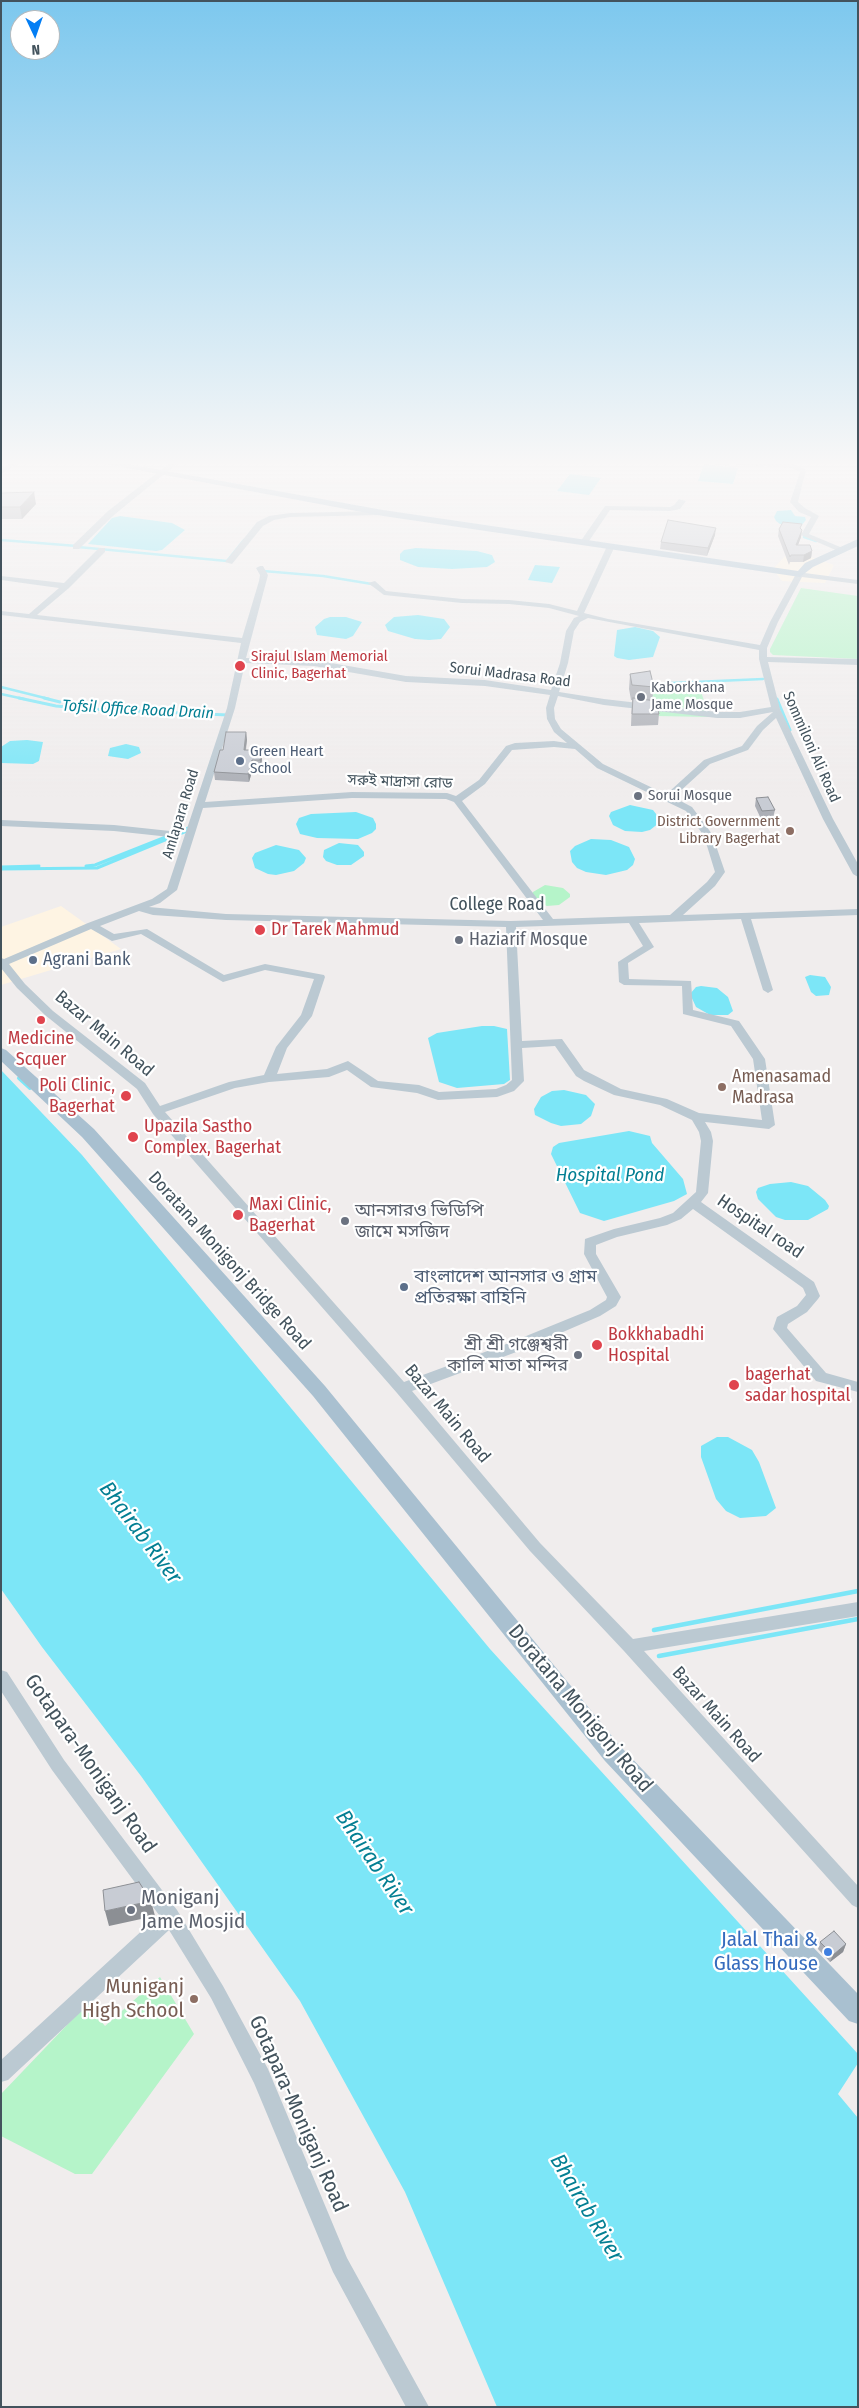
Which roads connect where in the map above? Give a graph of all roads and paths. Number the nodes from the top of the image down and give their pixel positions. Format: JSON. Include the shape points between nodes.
{"nodes":[{"id":1,"x":78,"y":574,"type":"edge"},
{"id":2,"x":264,"y":574,"type":"edge"},
{"id":3,"x":599,"y":574,"type":"edge"},
{"id":4,"x":800,"y":574,"type":"edge"},
{"id":5,"x":803,"y":574,"type":"edge"},
{"id":6,"x":1,"y":578,"type":"edge"},
{"id":7,"x":858,"y":582,"type":"edge"},
{"id":8,"x":372,"y":584,"type":"dead end"},
{"id":9,"x":66,"y":586,"type":"junction"},
{"id":10,"x":1,"y":613,"type":"edge"},
{"id":11,"x":583,"y":614,"type":"junction"},
{"id":12,"x":30,"y":617,"type":"junction"},
{"id":13,"x":246,"y":641,"type":"junction"},
{"id":14,"x":763,"y":648,"type":"junction"},
{"id":15,"x":762,"y":659,"type":"junction"},
{"id":16,"x":241,"y":660,"type":"junction"},
{"id":17,"x":858,"y":662,"type":"edge"},
{"id":18,"x":554,"y":692,"type":"junction"},
{"id":19,"x":776,"y":711,"type":"junction"},
{"id":20,"x":578,"y":747,"type":"junction"},
{"id":21,"x":663,"y":796,"type":"junction"},
{"id":22,"x":456,"y":800,"type":"junction"},
{"id":23,"x":199,"y":805,"type":"junction"},
{"id":24,"x":1,"y":823,"type":"edge"},
{"id":25,"x":170,"y":834,"type":"dead end"},
{"id":26,"x":858,"y":874,"type":"edge"},
{"id":27,"x":138,"y":907,"type":"junction"},
{"id":28,"x":858,"y":912,"type":"edge"},
{"id":29,"x":745,"y":916,"type":"junction"},
{"id":30,"x":673,"y":918,"type":"junction"},
{"id":31,"x":632,"y":920,"type":"junction"},
{"id":32,"x":550,"y":922,"type":"junction"},
{"id":33,"x":511,"y":924,"type":"junction"},
{"id":34,"x":92,"y":925,"type":"junction"},
{"id":35,"x":2,"y":963,"type":"edge"},
{"id":36,"x":768,"y":990,"type":"dead end"},
{"id":37,"x":517,"y":1045,"type":"junction"},
{"id":38,"x":1,"y":1053,"type":"edge"},
{"id":39,"x":269,"y":1078,"type":"junction"},
{"id":40,"x":157,"y":1111,"type":"junction"},
{"id":41,"x":696,"y":1117,"type":"junction"},
{"id":42,"x":693,"y":1203,"type":"junction"},
{"id":43,"x":858,"y":1386,"type":"edge"},
{"id":44,"x":402,"y":1389,"type":"junction"},
{"id":45,"x":319,"y":1391,"type":"joint"},
{"id":46,"x":858,"y":1609,"type":"edge"},
{"id":47,"x":630,"y":1646,"type":"junction"},
{"id":48,"x":1,"y":1677,"type":"edge"},
{"id":49,"x":858,"y":1899,"type":"edge"},
{"id":50,"x":170,"y":1916,"type":"junction"},
{"id":51,"x":858,"y":2012,"type":"edge"},
{"id":52,"x":1,"y":2073,"type":"edge"},
{"id":53,"x":418,"y":2407,"type":"edge"}],
"edges":[{"from":1,"to":9,"type":"street"},
{"from":2,"to":13,"type":"street","name":"Amlapara Road"},
{"from":3,"to":11,"type":"street"},
{"from":4,"to":14,"type":"street","name":"Sommiloni Ali Road"},
{"from":5,"to":7,"type":"street"},
{"from":6,"to":9,"type":"street"},
{"from":8,"to":11,"type":"street","via":[[384,593],[549,606]]},
{"from":9,"to":12,"type":"street"},
{"from":10,"to":12,"type":"street"},
{"from":11,"to":14,"type":"street"},
{"from":11,"to":18,"type":"street","via":[[570,631]]},
{"from":12,"to":13,"type":"street"},
{"from":13,"to":16,"type":"street","name":"Amlapara Road"},
{"from":14,"to":15,"type":"street","name":"Sommiloni Ali Road"},
{"from":15,"to":17,"type":"street"},
{"from":15,"to":19,"type":"street","name":"Sommiloni Ali Road"},
{"from":16,"to":18,"type":"street","name":"Sorui Madrasa Road","via":[[314,663],[406,679]]},
{"from":16,"to":23,"type":"street","name":"Amlapara Road","via":[[230,714]]},
{"from":18,"to":19,"type":"street","name":"Sorui Madrasa Road","via":[[604,702],[717,715]]},
{"from":18,"to":20,"type":"street","via":[[551,719],[557,730]]},
{"from":19,"to":21,"type":"street","via":[[745,748],[707,762],[674,792]]},
{"from":19,"to":26,"type":"street","name":"Sommiloni Ali Road"},
{"from":20,"to":21,"type":"street","via":[[600,766]]},
{"from":20,"to":22,"type":"street","name":"সরুই মাদ্রাসা রোড","via":[[554,744],[509,748],[482,782]]},
{"from":21,"to":30,"type":"street","via":[[689,809],[709,836],[720,872]]},
{"from":22,"to":23,"type":"street","name":"সরুই মাদ্রাসা রোড","via":[[447,796],[352,795]]},
{"from":22,"to":32,"type":"street"},
{"from":23,"to":27,"type":"street","name":"Amlapara Road","via":[[176,884],[168,894]]},
{"from":24,"to":25,"type":"street","via":[[105,827]]},
{"from":27,"to":33,"type":"street","name":"College Road","via":[[153,912],[226,917]]},
{"from":27,"to":34,"type":"street","name":"Amlapara Road"},
{"from":28,"to":29,"type":"street","name":"College Road"},
{"from":29,"to":30,"type":"street","name":"College Road"},
{"from":29,"to":36,"type":"street"},
{"from":30,"to":31,"type":"street","name":"College Road"},
{"from":31,"to":32,"type":"street","name":"College Road"},
{"from":31,"to":41,"type":"street","via":[[649,948],[624,962],[624,982],[687,983],[687,1012],[735,1023],[759,1059],[769,1125]]},
{"from":32,"to":33,"type":"street","name":"College Road"},
{"from":33,"to":37,"type":"street"},
{"from":34,"to":35,"type":"street","name":"Amlapara Road"},
{"from":34,"to":39,"type":"street","via":[[112,938],[143,931],[223,979],[265,967],[320,977],[306,1016],[282,1047]]},
{"from":35,"to":40,"type":"street","name":"Bazar Main Road","via":[[49,1013],[141,1086]]},
{"from":37,"to":39,"type":"street","via":[[518,1081],[497,1093],[438,1096],[420,1089],[375,1084],[348,1065],[329,1073]]},
{"from":37,"to":41,"type":"street","via":[[558,1042],[580,1073],[588,1078],[618,1092],[670,1104]]},
{"from":38,"to":45,"type":"main road","name":"Doratana Monigonj Bridge Road","via":[[88,1133]]},
{"from":39,"to":40,"type":"street","via":[[233,1085]]},
{"from":40,"to":44,"type":"street","name":"Bazar Main Road"},
{"from":41,"to":42,"type":"street","via":[[707,1141],[702,1193]]},
{"from":42,"to":43,"type":"street","name":"Hospital road","via":[[809,1285],[813,1296],[802,1309],[782,1321],[780,1329],[821,1377]]},
{"from":42,"to":44,"type":"street","name":"Hospital road","via":[[677,1216],[662,1222],[590,1242],[590,1254],[614,1297],[612,1303],[514,1347]]},
{"from":44,"to":47,"type":"street","name":"Bazar Main Road","via":[[535,1548]]},
{"from":45,"to":51,"type":"main road","name":"Doratana Monigonj Road","via":[[613,1754]]},
{"from":46,"to":47,"type":"street"},
{"from":47,"to":49,"type":"street","name":"Bazar Main Road"},
{"from":48,"to":50,"type":"street","name":"Gotapara-Moniganj Road","via":[[58,1766]]},
{"from":50,"to":52,"type":"street"},
{"from":50,"to":53,"type":"street","name":"Gotapara-Moniganj Road","via":[[217,1992],[261,2076],[340,2265]]}]}
